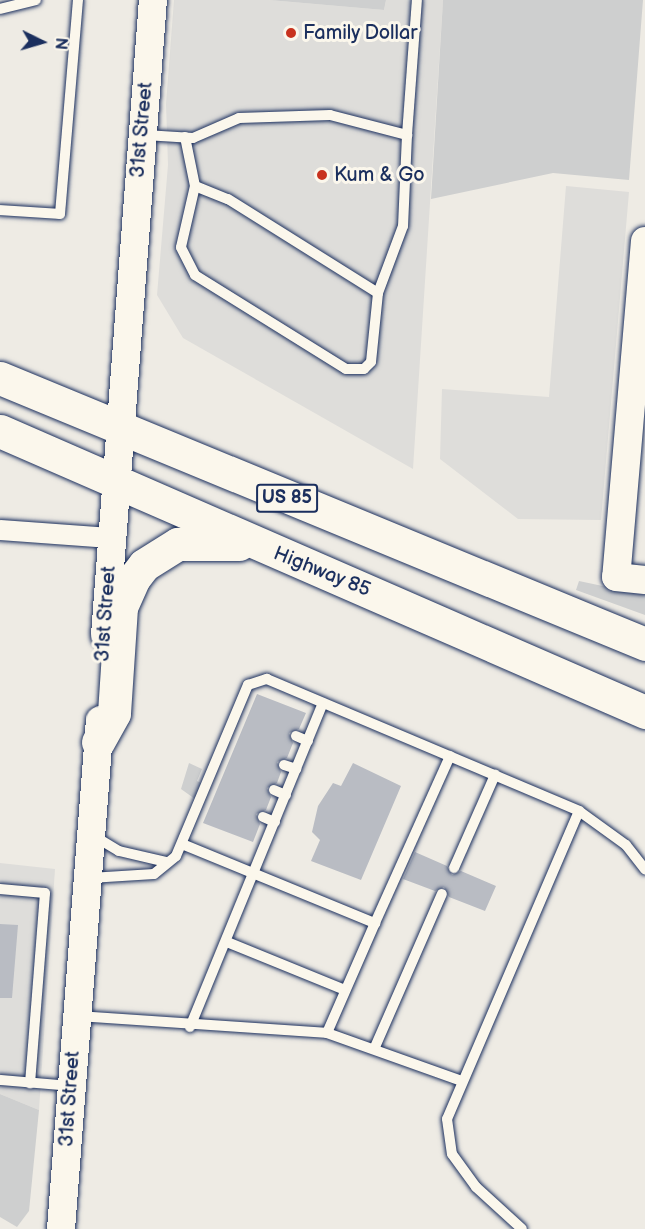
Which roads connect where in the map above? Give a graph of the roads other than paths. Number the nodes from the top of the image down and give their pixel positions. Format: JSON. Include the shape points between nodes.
{"nodes":[{"id":1,"x":36,"y":0,"type":"edge"},
{"id":2,"x":78,"y":0,"type":"edge"},
{"id":3,"x":153,"y":0,"type":"edge"},
{"id":4,"x":417,"y":0,"type":"edge"},
{"id":5,"x":0,"y":9,"type":"edge"},
{"id":6,"x":142,"y":135,"type":"junction"},
{"id":7,"x":407,"y":135,"type":"junction"},
{"id":8,"x":185,"y":137,"type":"junction"},
{"id":9,"x":195,"y":186,"type":"junction"},
{"id":10,"x":0,"y":210,"type":"edge"},
{"id":11,"x":645,"y":241,"type":"edge"},
{"id":12,"x":378,"y":293,"type":"junction"},
{"id":13,"x":0,"y":378,"type":"edge"},
{"id":14,"x":120,"y":428,"type":"junction"},
{"id":15,"x":0,"y":431,"type":"edge"},
{"id":16,"x":114,"y":479,"type":"junction"},
{"id":17,"x":0,"y":530,"type":"edge"},
{"id":18,"x":111,"y":538,"type":"junction"},
{"id":19,"x":256,"y":546,"type":"junction"},
{"id":20,"x":645,"y":580,"type":"edge"},
{"id":21,"x":645,"y":644,"type":"edge"},
{"id":22,"x":323,"y":703,"type":"junction"},
{"id":23,"x":237,"y":712,"type":"junction"},
{"id":24,"x":645,"y":712,"type":"edge"},
{"id":25,"x":248,"y":716,"type":"dead end"},
{"id":26,"x":296,"y":736,"type":"dead end"},
{"id":27,"x":225,"y":740,"type":"junction"},
{"id":28,"x":308,"y":741,"type":"junction"},
{"id":29,"x":99,"y":742,"type":"junction"},
{"id":30,"x":236,"y":744,"type":"dead end"},
{"id":31,"x":450,"y":756,"type":"junction"},
{"id":32,"x":213,"y":765,"type":"junction"},
{"id":33,"x":284,"y":765,"type":"dead end"},
{"id":34,"x":225,"y":770,"type":"dead end"},
{"id":35,"x":296,"y":770,"type":"junction"},
{"id":36,"x":495,"y":775,"type":"junction"},
{"id":37,"x":274,"y":790,"type":"dead end"},
{"id":38,"x":202,"y":792,"type":"junction"},
{"id":39,"x":286,"y":795,"type":"junction"},
{"id":40,"x":213,"y":797,"type":"dead end"},
{"id":41,"x":579,"y":811,"type":"junction"},
{"id":42,"x":263,"y":817,"type":"dead end"},
{"id":43,"x":275,"y":822,"type":"junction"},
{"id":44,"x":90,"y":833,"type":"junction"},
{"id":45,"x":182,"y":844,"type":"junction"},
{"id":46,"x":166,"y":862,"type":"junction"},
{"id":47,"x":454,"y":868,"type":"dead end"},
{"id":48,"x":645,"y":869,"type":"edge"},
{"id":49,"x":253,"y":873,"type":"junction"},
{"id":50,"x":87,"y":878,"type":"junction"},
{"id":51,"x":0,"y":889,"type":"edge"},
{"id":52,"x":442,"y":894,"type":"dead end"},
{"id":53,"x":375,"y":923,"type":"junction"},
{"id":54,"x":227,"y":942,"type":"junction"},
{"id":55,"x":345,"y":990,"type":"junction"},
{"id":56,"x":76,"y":1016,"type":"junction"},
{"id":57,"x":190,"y":1027,"type":"junction"},
{"id":58,"x":327,"y":1033,"type":"junction"},
{"id":59,"x":375,"y":1047,"type":"junction"},
{"id":60,"x":0,"y":1080,"type":"edge"},
{"id":61,"x":462,"y":1081,"type":"junction"},
{"id":62,"x":30,"y":1083,"type":"junction"},
{"id":63,"x":71,"y":1086,"type":"junction"},
{"id":64,"x":61,"y":1229,"type":"edge"},
{"id":65,"x":522,"y":1229,"type":"edge"}],
"edges":[{"from":1,"to":5,"type":"lane"},
{"from":2,"to":10,"type":"lane","via":[[60,214]]},
{"from":3,"to":6,"type":"street","name":"31st Street"},
{"from":4,"to":7,"type":"lane"},
{"from":6,"to":8,"type":"lane"},
{"from":6,"to":14,"type":"street","name":"31st Street"},
{"from":7,"to":8,"type":"lane","via":[[330,115],[239,118]]},
{"from":7,"to":12,"type":"lane","via":[[403,226]]},
{"from":8,"to":9,"type":"lane"},
{"from":9,"to":12,"type":"lane","via":[[228,199]]},
{"from":9,"to":12,"type":"lane","via":[[181,247],[195,275],[346,369],[364,369],[370,362]]},
{"from":11,"to":20,"type":"street","via":[[616,577]]},
{"from":13,"to":14,"type":"highway","number":"US 85"},
{"from":14,"to":16,"type":"street","name":"31st Street"},
{"from":14,"to":21,"type":"highway","number":"US 85"},
{"from":15,"to":16,"type":"highway","name":"Highway 85"},
{"from":16,"to":18,"type":"street","name":"31st Street"},
{"from":16,"to":19,"type":"highway","name":"Highway 85"},
{"from":17,"to":18,"type":"street"},
{"from":18,"to":29,"type":"street","name":"31st Street"},
{"from":19,"to":24,"type":"highway","name":"Highway 85"},
{"from":19,"to":29,"type":"highway","via":[[177,544],[144,565],[121,607],[114,713]]},
{"from":22,"to":23,"type":"lane","via":[[267,679],[248,685]]},
{"from":22,"to":28,"type":"lane"},
{"from":22,"to":31,"type":"lane"},
{"from":23,"to":25,"type":"lane"},
{"from":23,"to":27,"type":"lane"},
{"from":26,"to":28,"type":"lane"},
{"from":27,"to":30,"type":"lane"},
{"from":27,"to":32,"type":"lane"},
{"from":28,"to":35,"type":"lane"},
{"from":29,"to":44,"type":"street","name":"31st Street"},
{"from":31,"to":36,"type":"lane"},
{"from":31,"to":53,"type":"lane"},
{"from":32,"to":34,"type":"lane"},
{"from":32,"to":38,"type":"lane"},
{"from":33,"to":35,"type":"lane"},
{"from":35,"to":39,"type":"lane"},
{"from":36,"to":41,"type":"lane"},
{"from":36,"to":47,"type":"lane"},
{"from":37,"to":39,"type":"lane"},
{"from":38,"to":40,"type":"lane"},
{"from":38,"to":45,"type":"lane"},
{"from":39,"to":43,"type":"lane"},
{"from":41,"to":48,"type":"lane","via":[[626,845]]},
{"from":41,"to":61,"type":"lane"},
{"from":42,"to":43,"type":"lane"},
{"from":43,"to":49,"type":"lane"},
{"from":44,"to":46,"type":"lane","via":[[119,851]]},
{"from":44,"to":50,"type":"street","name":"31st Street"},
{"from":45,"to":46,"type":"lane"},
{"from":45,"to":49,"type":"lane"},
{"from":46,"to":50,"type":"lane","via":[[154,874]]},
{"from":49,"to":53,"type":"lane"},
{"from":49,"to":54,"type":"lane"},
{"from":50,"to":56,"type":"street","name":"31st Street"},
{"from":51,"to":62,"type":"lane","via":[[45,892]]},
{"from":52,"to":59,"type":"lane"},
{"from":53,"to":55,"type":"lane"},
{"from":54,"to":55,"type":"lane"},
{"from":54,"to":57,"type":"lane"},
{"from":55,"to":58,"type":"lane"},
{"from":56,"to":57,"type":"lane"},
{"from":56,"to":63,"type":"street","name":"31st Street"},
{"from":57,"to":58,"type":"lane"},
{"from":58,"to":59,"type":"lane"},
{"from":59,"to":61,"type":"lane"},
{"from":60,"to":62,"type":"lane"},
{"from":61,"to":65,"type":"lane","via":[[447,1119],[452,1154],[476,1187]]},
{"from":62,"to":63,"type":"lane"},
{"from":63,"to":64,"type":"street","name":"31st Street"}]}
